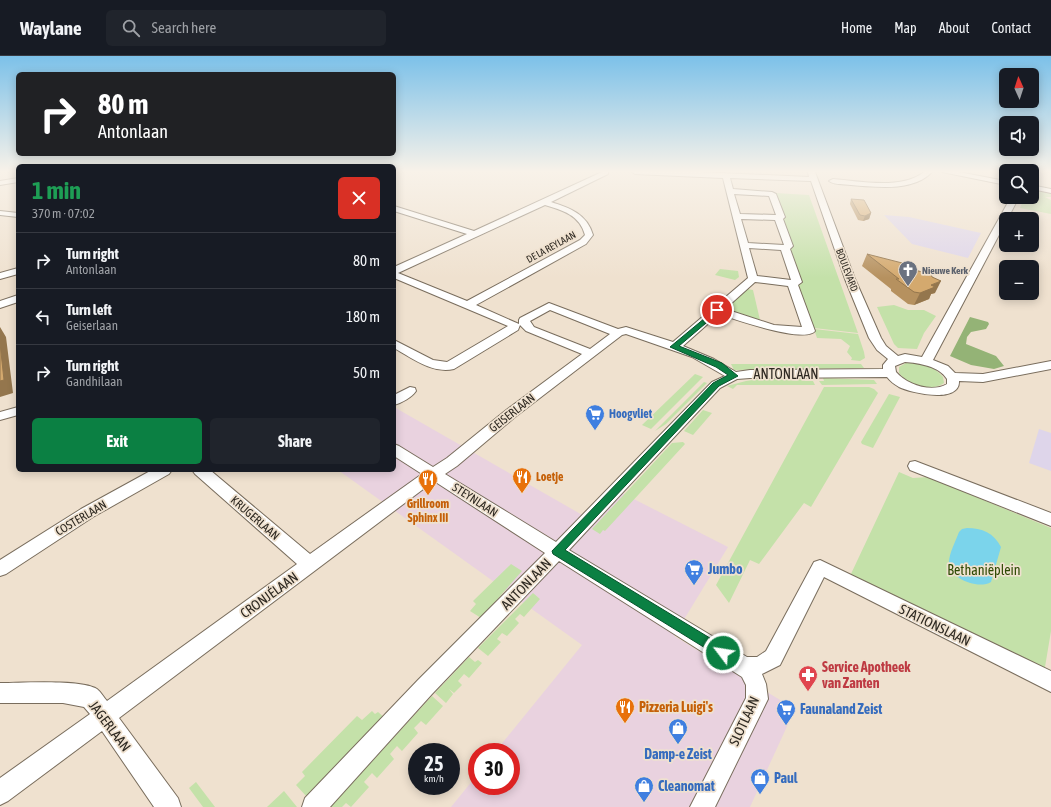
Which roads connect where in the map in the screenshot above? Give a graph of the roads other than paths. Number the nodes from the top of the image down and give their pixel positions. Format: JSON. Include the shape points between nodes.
{"nodes":[{"id":1,"x":533,"y":207,"type":"edge"},
{"id":2,"x":559,"y":207,"type":"edge"},
{"id":3,"x":734,"y":207,"type":"edge"},
{"id":4,"x":777,"y":207,"type":"edge"},
{"id":5,"x":823,"y":207,"type":"edge"},
{"id":6,"x":1010,"y":207,"type":"edge"},
{"id":7,"x":396,"y":209,"type":"edge"},
{"id":8,"x":1,"y":214,"type":"edge"},
{"id":9,"x":16,"y":215,"type":"edge"},
{"id":10,"x":736,"y":216,"type":"junction"},
{"id":11,"x":778,"y":218,"type":"junction"},
{"id":12,"x":474,"y":234,"type":"junction"},
{"id":13,"x":745,"y":245,"type":"junction"},
{"id":14,"x":785,"y":248,"type":"junction"},
{"id":15,"x":396,"y":269,"type":"edge"},
{"id":16,"x":16,"y":272,"type":"edge"},
{"id":17,"x":0,"y":276,"type":"edge"},
{"id":18,"x":396,"y":276,"type":"edge"},
{"id":19,"x":753,"y":279,"type":"junction"},
{"id":20,"x":792,"y":283,"type":"junction"},
{"id":21,"x":16,"y":299,"type":"edge"},
{"id":22,"x":0,"y":305,"type":"edge"},
{"id":23,"x":468,"y":305,"type":"junction"},
{"id":24,"x":717,"y":310,"type":"junction"},
{"id":25,"x":618,"y":333,"type":"junction"},
{"id":26,"x":396,"y":344,"type":"edge"},
{"id":27,"x":674,"y":347,"type":"junction"},
{"id":28,"x":590,"y":354,"type":"junction"},
{"id":29,"x":896,"y":360,"type":"junction"},
{"id":30,"x":926,"y":362,"type":"junction"},
{"id":31,"x":1051,"y":365,"type":"edge"},
{"id":32,"x":890,"y":373,"type":"junction"},
{"id":33,"x":734,"y":376,"type":"junction"},
{"id":34,"x":952,"y":377,"type":"junction"},
{"id":35,"x":410,"y":391,"type":"dead end"},
{"id":36,"x":396,"y":400,"type":"edge"},
{"id":37,"x":16,"y":412,"type":"edge"},
{"id":38,"x":0,"y":416,"type":"edge"},
{"id":39,"x":396,"y":450,"type":"edge"},
{"id":40,"x":915,"y":466,"type":"dead end"},
{"id":41,"x":160,"y":472,"type":"edge"},
{"id":42,"x":202,"y":472,"type":"edge"},
{"id":43,"x":434,"y":474,"type":"junction"},
{"id":44,"x":1051,"y":520,"type":"edge"},
{"id":45,"x":557,"y":551,"type":"junction"},
{"id":46,"x":311,"y":565,"type":"junction"},
{"id":47,"x":0,"y":569,"type":"edge"},
{"id":48,"x":746,"y":667,"type":"junction"},
{"id":49,"x":1051,"y":682,"type":"edge"},
{"id":50,"x":0,"y":693,"type":"edge"},
{"id":51,"x":104,"y":715,"type":"junction"},
{"id":52,"x":0,"y":793,"type":"edge"},
{"id":53,"x":169,"y":807,"type":"edge"},
{"id":54,"x":314,"y":807,"type":"edge"},
{"id":55,"x":702,"y":807,"type":"edge"}],
"edges":[{"from":1,"to":12,"type":"street"},
{"from":2,"to":23,"type":"street","name":"DE LA REYLAAN","via":[[581,218],[589,235],[583,242]]},
{"from":3,"to":10,"type":"street"},
{"from":4,"to":11,"type":"street","via":[[781,217]]},
{"from":5,"to":29,"type":"street","name":"BOULEVARD","via":[[875,338],[881,348]]},
{"from":6,"to":30,"type":"street"},
{"from":7,"to":12,"type":"street"},
{"from":8,"to":9,"type":"street"},
{"from":10,"to":11,"type":"street"},
{"from":10,"to":13,"type":"street"},
{"from":11,"to":14,"type":"street","via":[[790,246]]},
{"from":12,"to":15,"type":"street"},
{"from":13,"to":14,"type":"street"},
{"from":13,"to":19,"type":"street"},
{"from":14,"to":20,"type":"street","via":[[797,282]]},
{"from":16,"to":17,"type":"street"},
{"from":18,"to":23,"type":"street"},
{"from":19,"to":20,"type":"street"},
{"from":19,"to":24,"type":"street"},
{"from":20,"to":24,"type":"street","via":[[809,331],[773,328]]},
{"from":21,"to":22,"type":"street"},
{"from":23,"to":26,"type":"street","via":[[509,321],[514,324],[514,328],[450,366],[442,368]]},
{"from":24,"to":27,"type":"street"},
{"from":25,"to":27,"type":"street","via":[[626,330]]},
{"from":25,"to":28,"type":"street","name":"GEISERLAAN"},
{"from":25,"to":28,"type":"street","via":[[549,306],[524,320],[530,329]]},
{"from":27,"to":33,"type":"street","via":[[719,365]]},
{"from":28,"to":43,"type":"street","name":"GEISERLAAN"},
{"from":29,"to":30,"type":"street","via":[[910,358]]},
{"from":29,"to":32,"type":"street","via":[[889,365]]},
{"from":30,"to":34,"type":"street","via":[[940,367]]},
{"from":31,"to":34,"type":"street","via":[[983,378]]},
{"from":32,"to":33,"type":"street","name":"ANTONLAAN"},
{"from":32,"to":34,"type":"street","via":[[904,384],[930,392],[951,388],[954,383]]},
{"from":33,"to":45,"type":"street","name":"ANTONLAAN","via":[[716,385]]},
{"from":35,"to":36,"type":"street"},
{"from":37,"to":38,"type":"street"},
{"from":39,"to":43,"type":"street","name":"STEYNLAAN"},
{"from":40,"to":44,"type":"street"},
{"from":41,"to":47,"type":"street","name":"COSTERLAAN","via":[[87,513]]},
{"from":42,"to":46,"type":"street","name":"KRUGERLAAN"},
{"from":43,"to":45,"type":"street","name":"STEYNLAAN"},
{"from":43,"to":46,"type":"street","name":"CRONJÉLAAN"},
{"from":45,"to":48,"type":"street","name":"STEYNLAAN"},
{"from":45,"to":54,"type":"street","name":"ANTONLAAN"},
{"from":46,"to":51,"type":"street","name":"CRONJÉLAAN"},
{"from":48,"to":49,"type":"street","name":"STATIONSLAAN","via":[[765,664],[773,658],[820,567]]},
{"from":48,"to":55,"type":"street","name":"SLOTLAAN","via":[[752,673],[756,684],[757,699]]},
{"from":50,"to":51,"type":"street","name":"JAGERLAAN","via":[[63,693],[90,697]]},
{"from":51,"to":52,"type":"street","name":"CRONJÉLAAN"},
{"from":51,"to":53,"type":"street","name":"JAGERLAAN"}]}
